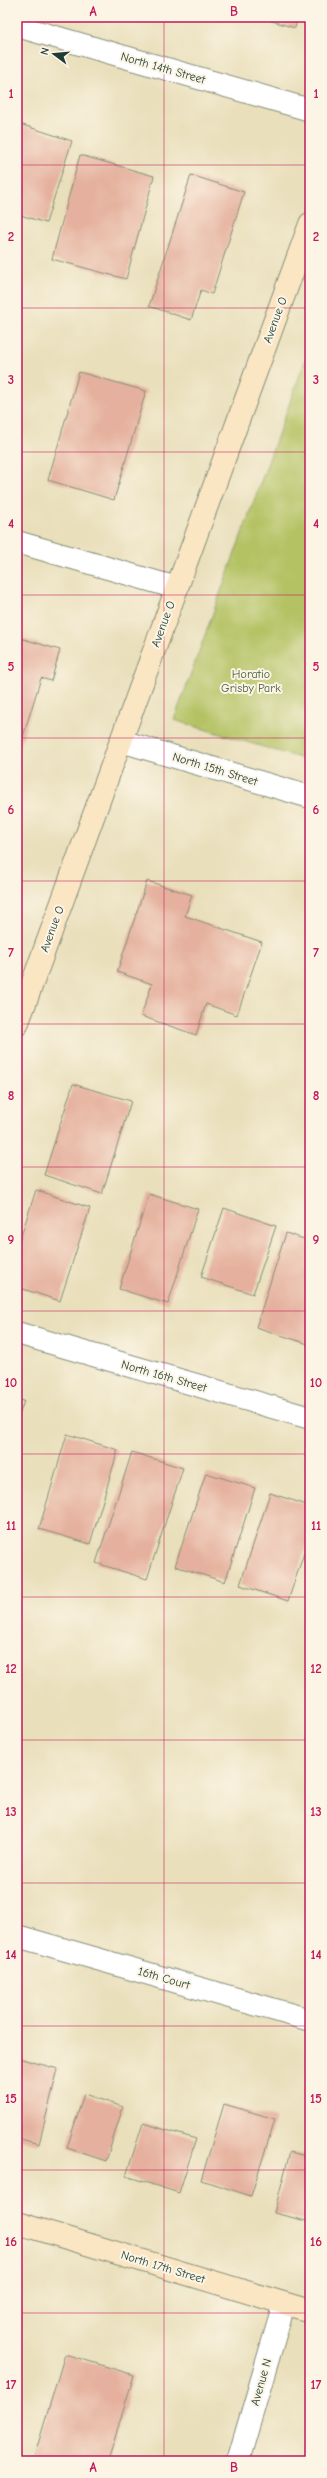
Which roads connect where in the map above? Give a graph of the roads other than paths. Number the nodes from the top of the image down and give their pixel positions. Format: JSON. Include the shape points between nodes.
{"nodes":[{"id":1,"x":17,"y":26,"type":"edge"},
{"id":2,"x":310,"y":110,"type":"edge"},
{"id":3,"x":310,"y":224,"type":"edge"},
{"id":4,"x":17,"y":542,"type":"edge"},
{"id":5,"x":177,"y":588,"type":"junction"},
{"id":6,"x":121,"y":741,"type":"junction"},
{"id":7,"x":310,"y":797,"type":"edge"},
{"id":8,"x":17,"y":1025,"type":"edge"},
{"id":9,"x":17,"y":1333,"type":"edge"},
{"id":10,"x":310,"y":1418,"type":"edge"},
{"id":11,"x":17,"y":1936,"type":"edge"},
{"id":12,"x":310,"y":2020,"type":"edge"},
{"id":13,"x":17,"y":2223,"type":"edge"},
{"id":14,"x":284,"y":2304,"type":"junction"},
{"id":15,"x":310,"y":2311,"type":"edge"},
{"id":16,"x":238,"y":2461,"type":"edge"}],
"edges":[{"from":1,"to":2,"type":"street","name":"North 14th Street"},
{"from":3,"to":5,"type":"street","name":"Avenue O"},
{"from":4,"to":5,"type":"street"},
{"from":5,"to":6,"type":"street","name":"Avenue O"},
{"from":6,"to":7,"type":"street","name":"North 15th Street"},
{"from":6,"to":8,"type":"street","name":"Avenue O"},
{"from":9,"to":10,"type":"street","name":"North 16th Street"},
{"from":11,"to":12,"type":"street","name":"16th Court"},
{"from":13,"to":14,"type":"street","name":"North 17th Street"},
{"from":14,"to":15,"type":"street","name":"North 17th Street"},
{"from":14,"to":16,"type":"street","name":"Avenue N"}]}
